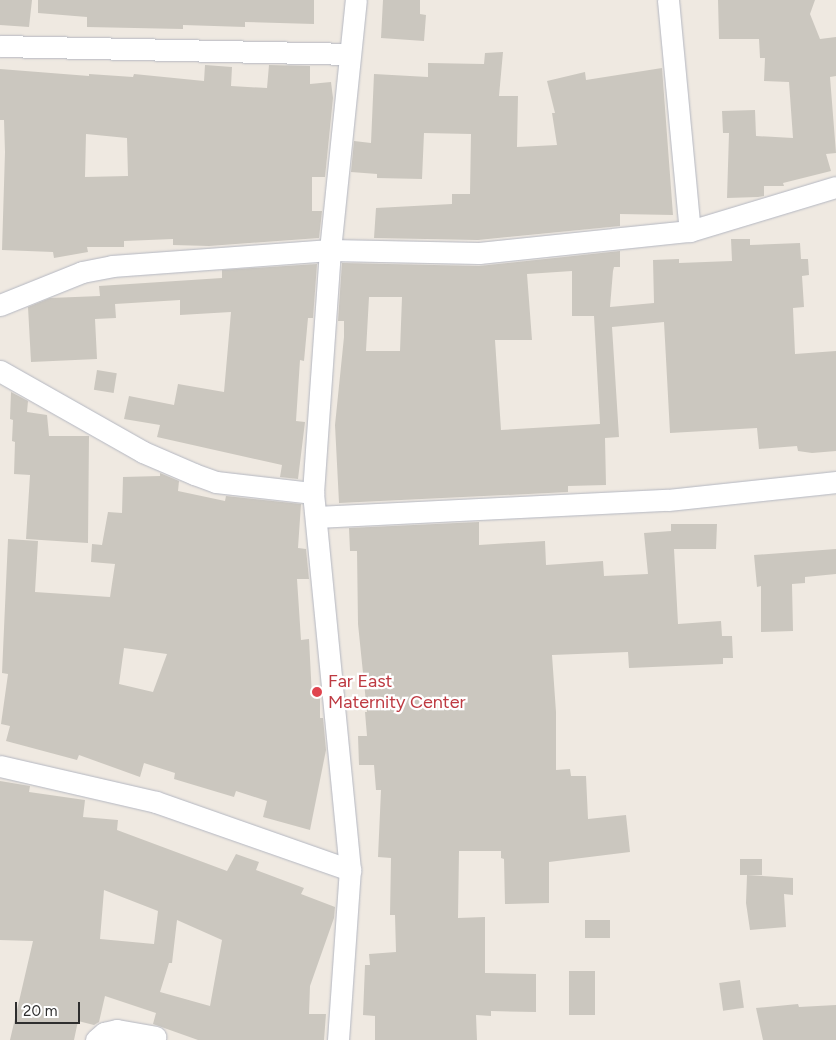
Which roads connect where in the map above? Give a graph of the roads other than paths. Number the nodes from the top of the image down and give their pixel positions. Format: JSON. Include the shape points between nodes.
{"nodes":[{"id":1,"x":356,"y":0,"type":"edge"},
{"id":2,"x":668,"y":0,"type":"edge"},
{"id":3,"x":0,"y":46,"type":"edge"},
{"id":4,"x":349,"y":54,"type":"junction"},
{"id":5,"x":836,"y":187,"type":"edge"},
{"id":6,"x":690,"y":231,"type":"junction"},
{"id":7,"x":330,"y":250,"type":"junction"},
{"id":8,"x":0,"y":305,"type":"edge"},
{"id":9,"x":0,"y":371,"type":"edge"},
{"id":10,"x":836,"y":482,"type":"edge"},
{"id":11,"x":313,"y":493,"type":"junction"},
{"id":12,"x":316,"y":517,"type":"junction"},
{"id":13,"x":0,"y":766,"type":"edge"},
{"id":14,"x":350,"y":870,"type":"junction"},
{"id":15,"x":154,"y":1037,"type":"dead end"},
{"id":16,"x":96,"y":1040,"type":"edge"},
{"id":17,"x":338,"y":1040,"type":"edge"}],
"edges":[{"from":1,"to":4,"type":"street"},
{"from":2,"to":6,"type":"street"},
{"from":3,"to":4,"type":"street"},
{"from":4,"to":7,"type":"street"},
{"from":5,"to":6,"type":"street"},
{"from":6,"to":7,"type":"street","via":[[479,253]]},
{"from":7,"to":8,"type":"street","via":[[112,266],[82,272]]},
{"from":7,"to":11,"type":"street"},
{"from":9,"to":11,"type":"street","via":[[135,447],[194,474],[216,482]]},
{"from":10,"to":12,"type":"street","via":[[668,500]]},
{"from":11,"to":12,"type":"street"},
{"from":12,"to":14,"type":"street"},
{"from":13,"to":14,"type":"street","via":[[156,802]]},
{"from":14,"to":17,"type":"street"},
{"from":15,"to":16,"type":"street","via":[[117,1030],[104,1033]]}]}
